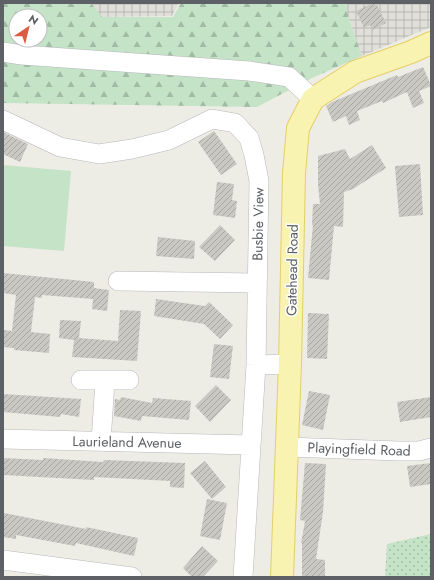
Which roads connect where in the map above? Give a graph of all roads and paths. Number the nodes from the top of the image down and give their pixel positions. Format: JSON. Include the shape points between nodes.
{"nodes":[{"id":1,"x":431,"y":43,"type":"edge"},
{"id":2,"x":3,"y":52,"type":"edge"},
{"id":3,"x":312,"y":99,"type":"junction"},
{"id":4,"x":3,"y":120,"type":"edge"},
{"id":5,"x":118,"y":281,"type":"dead end"},
{"id":6,"x":257,"y":283,"type":"junction"},
{"id":7,"x":290,"y":364,"type":"junction"},
{"id":8,"x":256,"y":365,"type":"junction"},
{"id":9,"x":81,"y":380,"type":"dead end"},
{"id":10,"x":129,"y":380,"type":"dead end"},
{"id":11,"x":105,"y":381,"type":"junction"},
{"id":12,"x":3,"y":439,"type":"edge"},
{"id":13,"x":101,"y":442,"type":"junction"},
{"id":14,"x":252,"y":445,"type":"junction"},
{"id":15,"x":287,"y":447,"type":"junction"},
{"id":16,"x":431,"y":448,"type":"edge"},
{"id":17,"x":3,"y":560,"type":"edge"},
{"id":18,"x":132,"y":577,"type":"edge"},
{"id":19,"x":243,"y":577,"type":"edge"},
{"id":20,"x":282,"y":577,"type":"edge"}],
"edges":[{"from":1,"to":3,"type":"main road","via":[[355,72]]},
{"from":2,"to":3,"type":"street","via":[[249,71],[289,77]]},
{"from":3,"to":7,"type":"main road","name":"Gatehead Road","via":[[298,128],[294,173]]},
{"from":4,"to":6,"type":"street","name":"Busbie View","via":[[60,147],[99,154],[169,140],[212,119],[235,123],[249,138],[259,181]]},
{"from":5,"to":6,"type":"street"},
{"from":6,"to":8,"type":"street","name":"Busbie View"},
{"from":7,"to":8,"type":"street"},
{"from":7,"to":15,"type":"main road","name":"Gatehead Road"},
{"from":8,"to":14,"type":"street","name":"Busbie View"},
{"from":9,"to":11,"type":"street"},
{"from":10,"to":11,"type":"street"},
{"from":11,"to":13,"type":"street"},
{"from":12,"to":13,"type":"street","name":"Laurieland Avenue"},
{"from":13,"to":14,"type":"street","name":"Laurieland Avenue"},
{"from":14,"to":19,"type":"street","name":"Busbie View"},
{"from":15,"to":16,"type":"street","name":"Playingfield Road","via":[[398,451]]},
{"from":15,"to":20,"type":"main road","name":"Gatehead Road"},
{"from":17,"to":18,"type":"street"}]}
